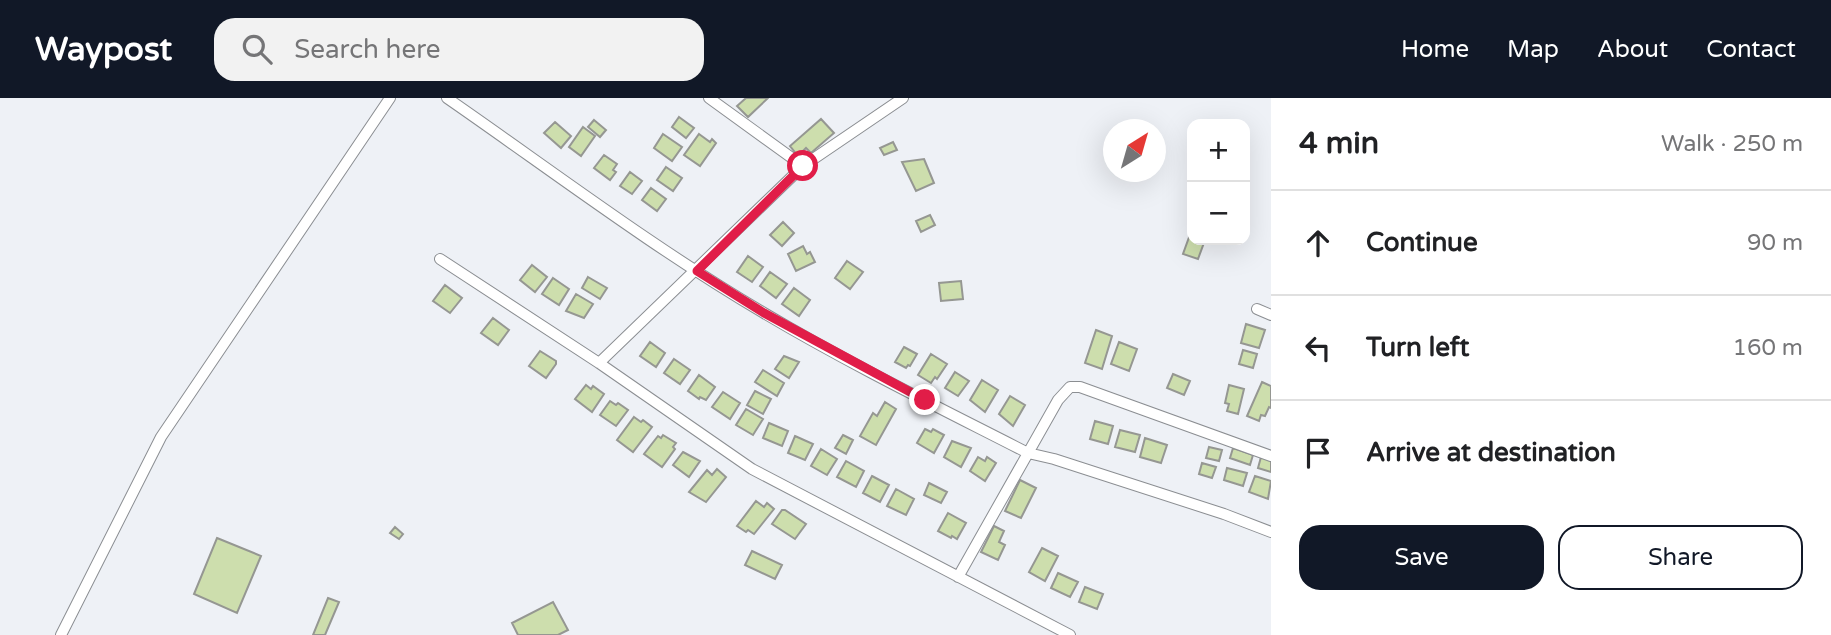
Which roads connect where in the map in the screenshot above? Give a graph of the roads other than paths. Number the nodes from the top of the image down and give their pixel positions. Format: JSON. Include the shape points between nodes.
{"nodes":[{"id":1,"x":390,"y":98,"type":"edge"},
{"id":2,"x":447,"y":98,"type":"edge"},
{"id":3,"x":709,"y":98,"type":"edge"},
{"id":4,"x":903,"y":98,"type":"edge"},
{"id":5,"x":803,"y":166,"type":"junction"},
{"id":6,"x":440,"y":259,"type":"dead end"},
{"id":7,"x":697,"y":271,"type":"junction"},
{"id":8,"x":1257,"y":309,"type":"dead end"},
{"id":9,"x":1271,"y":315,"type":"edge"},
{"id":10,"x":599,"y":363,"type":"junction"},
{"id":11,"x":1028,"y":453,"type":"junction"},
{"id":12,"x":1271,"y":456,"type":"edge"},
{"id":13,"x":1271,"y":532,"type":"edge"},
{"id":14,"x":958,"y":577,"type":"junction"},
{"id":15,"x":61,"y":635,"type":"edge"},
{"id":16,"x":1070,"y":635,"type":"edge"}],
"edges":[{"from":1,"to":15,"type":"street","via":[[161,437]]},
{"from":2,"to":7,"type":"street"},
{"from":3,"to":5,"type":"street"},
{"from":4,"to":5,"type":"street"},
{"from":5,"to":7,"type":"street"},
{"from":6,"to":10,"type":"street"},
{"from":7,"to":10,"type":"street"},
{"from":7,"to":11,"type":"street","via":[[836,354]]},
{"from":8,"to":9,"type":"street"},
{"from":10,"to":14,"type":"street","via":[[752,469]]},
{"from":11,"to":12,"type":"street","via":[[1058,400],[1070,387],[1080,387]]},
{"from":11,"to":13,"type":"street"},
{"from":11,"to":14,"type":"street"},
{"from":14,"to":16,"type":"street"}]}
